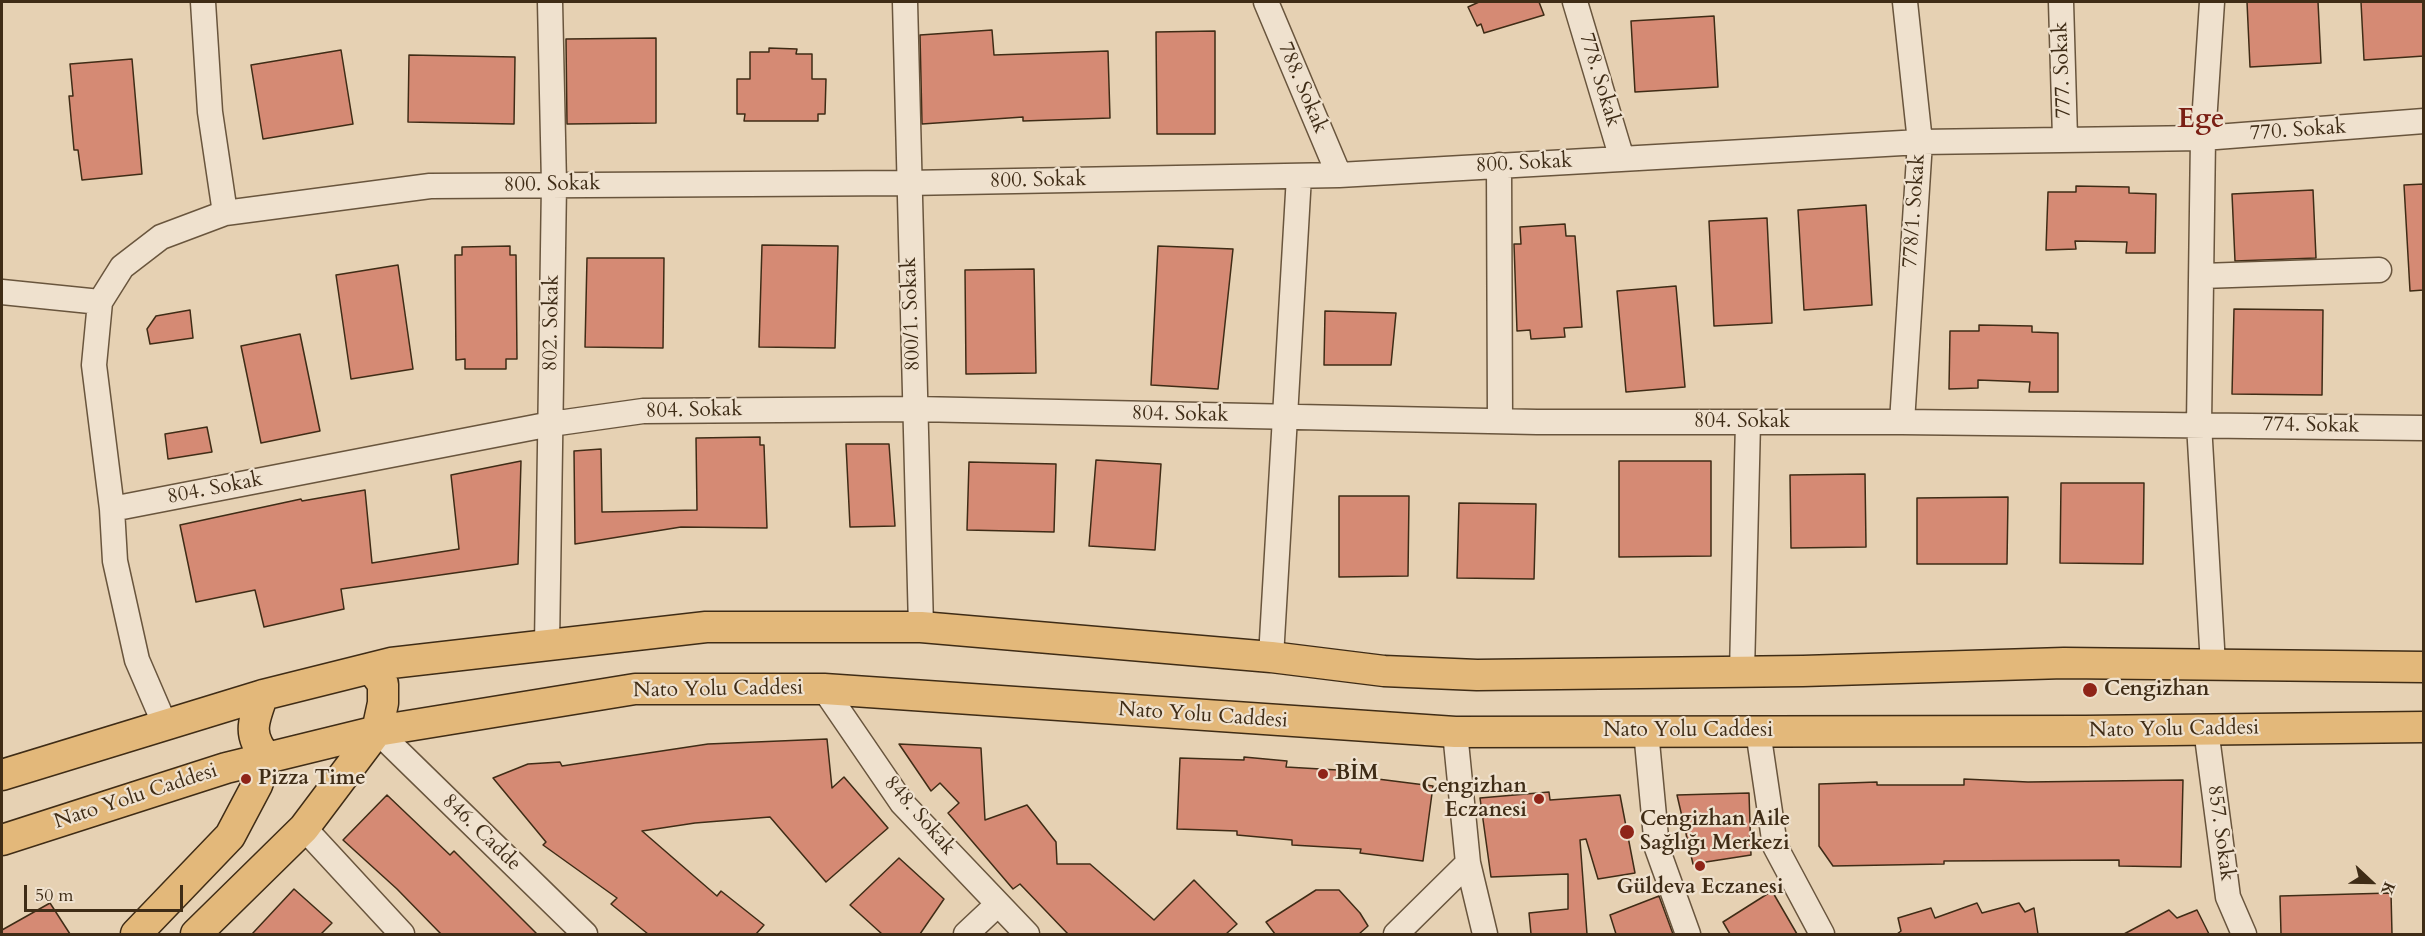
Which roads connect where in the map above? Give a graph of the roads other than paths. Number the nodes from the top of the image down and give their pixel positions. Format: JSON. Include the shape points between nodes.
{"nodes":[{"id":1,"x":203,"y":2,"type":"edge"},
{"id":2,"x":550,"y":2,"type":"edge"},
{"id":3,"x":904,"y":2,"type":"edge"},
{"id":4,"x":1266,"y":2,"type":"edge"},
{"id":5,"x":1575,"y":2,"type":"edge"},
{"id":6,"x":1905,"y":2,"type":"edge"},
{"id":7,"x":2061,"y":2,"type":"edge"},
{"id":8,"x":2212,"y":2,"type":"edge"},
{"id":9,"x":2424,"y":121,"type":"edge"},
{"id":10,"x":2065,"y":138,"type":"junction"},
{"id":11,"x":2203,"y":138,"type":"junction"},
{"id":12,"x":1920,"y":142,"type":"junction"},
{"id":13,"x":1622,"y":159,"type":"junction"},
{"id":14,"x":1499,"y":165,"type":"junction"},
{"id":15,"x":1299,"y":176,"type":"junction"},
{"id":16,"x":1339,"y":176,"type":"junction"},
{"id":17,"x":908,"y":183,"type":"junction"},
{"id":18,"x":554,"y":184,"type":"junction"},
{"id":19,"x":225,"y":213,"type":"junction"},
{"id":20,"x":2379,"y":270,"type":"dead end"},
{"id":21,"x":2202,"y":276,"type":"junction"},
{"id":22,"x":2,"y":292,"type":"edge"},
{"id":23,"x":100,"y":302,"type":"junction"},
{"id":24,"x":915,"y":409,"type":"junction"},
{"id":25,"x":1285,"y":418,"type":"junction"},
{"id":26,"x":1500,"y":421,"type":"junction"},
{"id":27,"x":1748,"y":422,"type":"junction"},
{"id":28,"x":1902,"y":422,"type":"junction"},
{"id":29,"x":551,"y":424,"type":"junction"},
{"id":30,"x":2199,"y":424,"type":"junction"},
{"id":31,"x":2424,"y":428,"type":"edge"},
{"id":32,"x":112,"y":509,"type":"junction"},
{"id":33,"x":921,"y":627,"type":"junction"},
{"id":34,"x":547,"y":645,"type":"junction"},
{"id":35,"x":1271,"y":657,"type":"junction"},
{"id":36,"x":2213,"y":665,"type":"junction"},
{"id":37,"x":2424,"y":667,"type":"edge"},
{"id":38,"x":371,"y":668,"type":"junction"},
{"id":39,"x":1742,"y":672,"type":"junction"},
{"id":40,"x":824,"y":688,"type":"junction"},
{"id":41,"x":263,"y":695,"type":"junction"},
{"id":42,"x":165,"y":725,"type":"junction"},
{"id":43,"x":2424,"y":726,"type":"edge"},
{"id":44,"x":2206,"y":729,"type":"junction"},
{"id":45,"x":377,"y":731,"type":"junction"},
{"id":46,"x":1646,"y":731,"type":"junction"},
{"id":47,"x":1758,"y":731,"type":"junction"},
{"id":48,"x":1455,"y":732,"type":"junction"},
{"id":49,"x":267,"y":758,"type":"junction"},
{"id":50,"x":2,"y":775,"type":"edge"},
{"id":51,"x":304,"y":828,"type":"junction"},
{"id":52,"x":2,"y":840,"type":"edge"},
{"id":53,"x":1468,"y":863,"type":"junction"},
{"id":54,"x":998,"y":904,"type":"junction"},
{"id":55,"x":136,"y":934,"type":"edge"},
{"id":56,"x":196,"y":934,"type":"edge"},
{"id":57,"x":402,"y":934,"type":"edge"},
{"id":58,"x":585,"y":934,"type":"edge"},
{"id":59,"x":966,"y":934,"type":"edge"},
{"id":60,"x":1027,"y":934,"type":"edge"},
{"id":61,"x":1396,"y":934,"type":"edge"},
{"id":62,"x":1485,"y":934,"type":"edge"},
{"id":63,"x":1688,"y":934,"type":"edge"},
{"id":64,"x":1822,"y":934,"type":"edge"},
{"id":65,"x":2244,"y":934,"type":"edge"}],
"edges":[{"from":1,"to":19,"type":"street","via":[[210,112]]},
{"from":2,"to":18,"type":"street","name":"802. Sokak"},
{"from":3,"to":17,"type":"street","name":"800/1. Sokak"},
{"from":4,"to":16,"type":"street","name":"788. Sokak"},
{"from":5,"to":13,"type":"street","name":"778. Sokak"},
{"from":6,"to":12,"type":"street","name":"778/1. Sokak"},
{"from":7,"to":10,"type":"street","name":"777. Sokak"},
{"from":8,"to":11,"type":"street"},
{"from":9,"to":11,"type":"street","name":"770. Sokak"},
{"from":10,"to":11,"type":"street","name":"770. Sokak"},
{"from":10,"to":12,"type":"street","name":"800. Sokak"},
{"from":11,"to":21,"type":"street"},
{"from":12,"to":13,"type":"street","name":"800. Sokak"},
{"from":12,"to":28,"type":"street","name":"778/1. Sokak"},
{"from":13,"to":14,"type":"street","name":"800. Sokak"},
{"from":14,"to":16,"type":"street","name":"800. Sokak"},
{"from":14,"to":26,"type":"street"},
{"from":15,"to":16,"type":"street","name":"800. Sokak"},
{"from":15,"to":17,"type":"street","name":"800. Sokak"},
{"from":15,"to":25,"type":"street"},
{"from":17,"to":18,"type":"street","name":"800. Sokak"},
{"from":17,"to":24,"type":"street","name":"800/1. Sokak"},
{"from":18,"to":19,"type":"street","name":"800. Sokak","via":[[430,186]]},
{"from":18,"to":29,"type":"street","name":"802. Sokak"},
{"from":19,"to":23,"type":"street","name":"800. Sokak","via":[[161,237],[122,267]]},
{"from":20,"to":21,"type":"street"},
{"from":21,"to":30,"type":"street"},
{"from":22,"to":23,"type":"street"},
{"from":23,"to":32,"type":"street","via":[[94,364]]},
{"from":24,"to":25,"type":"street","name":"804. Sokak"},
{"from":24,"to":29,"type":"street","name":"804. Sokak","via":[[643,411]]},
{"from":24,"to":33,"type":"street","name":"800/1. Sokak"},
{"from":25,"to":26,"type":"street","name":"804. Sokak"},
{"from":25,"to":35,"type":"street"},
{"from":26,"to":27,"type":"street","name":"804. Sokak"},
{"from":27,"to":28,"type":"street","name":"804. Sokak"},
{"from":27,"to":39,"type":"street"},
{"from":28,"to":30,"type":"street","name":"804. Sokak"},
{"from":29,"to":32,"type":"street","name":"804. Sokak"},
{"from":29,"to":34,"type":"street","name":"802. Sokak"},
{"from":30,"to":31,"type":"street","name":"774. Sokak"},
{"from":30,"to":36,"type":"street"},
{"from":32,"to":42,"type":"street","via":[[115,561],[137,660]]},
{"from":33,"to":34,"type":"main road","via":[[706,627]]},
{"from":33,"to":35,"type":"main road"},
{"from":34,"to":38,"type":"main road"},
{"from":35,"to":39,"type":"main road","via":[[1384,671],[1477,675]]},
{"from":36,"to":37,"type":"main road"},
{"from":36,"to":39,"type":"main road","via":[[2064,663]]},
{"from":38,"to":41,"type":"main road"},
{"from":38,"to":45,"type":"main road","via":[[383,684]]},
{"from":40,"to":45,"type":"main road","name":"Nato Yolu Caddesi","via":[[635,689]]},
{"from":40,"to":48,"type":"main road","name":"Nato Yolu Caddesi"},
{"from":40,"to":54,"type":"street","name":"848. Sokak","via":[[902,803]]},
{"from":41,"to":42,"type":"main road"},
{"from":41,"to":49,"type":"main road","via":[[253,720],[255,744]]},
{"from":42,"to":50,"type":"main road"},
{"from":43,"to":44,"type":"main road","name":"Nato Yolu Caddesi"},
{"from":44,"to":47,"type":"main road","name":"Nato Yolu Caddesi"},
{"from":44,"to":65,"type":"street","name":"857. Sokak","via":[[2228,897]]},
{"from":45,"to":49,"type":"main road","name":"Nato Yolu Caddesi"},
{"from":45,"to":51,"type":"main road"},
{"from":45,"to":58,"type":"street","name":"846. Cadde"},
{"from":46,"to":47,"type":"main road","name":"Nato Yolu Caddesi"},
{"from":46,"to":48,"type":"main road","name":"Nato Yolu Caddesi"},
{"from":46,"to":63,"type":"street","via":[[1657,848]]},
{"from":47,"to":64,"type":"street","via":[[1775,846]]},
{"from":48,"to":53,"type":"street"},
{"from":49,"to":52,"type":"main road","name":"Nato Yolu Caddesi"},
{"from":49,"to":55,"type":"main road","via":[[230,836]]},
{"from":51,"to":56,"type":"main road"},
{"from":51,"to":57,"type":"street"},
{"from":53,"to":61,"type":"street"},
{"from":53,"to":62,"type":"street"},
{"from":54,"to":59,"type":"street"},
{"from":54,"to":60,"type":"street","name":"848. Sokak"}]}
